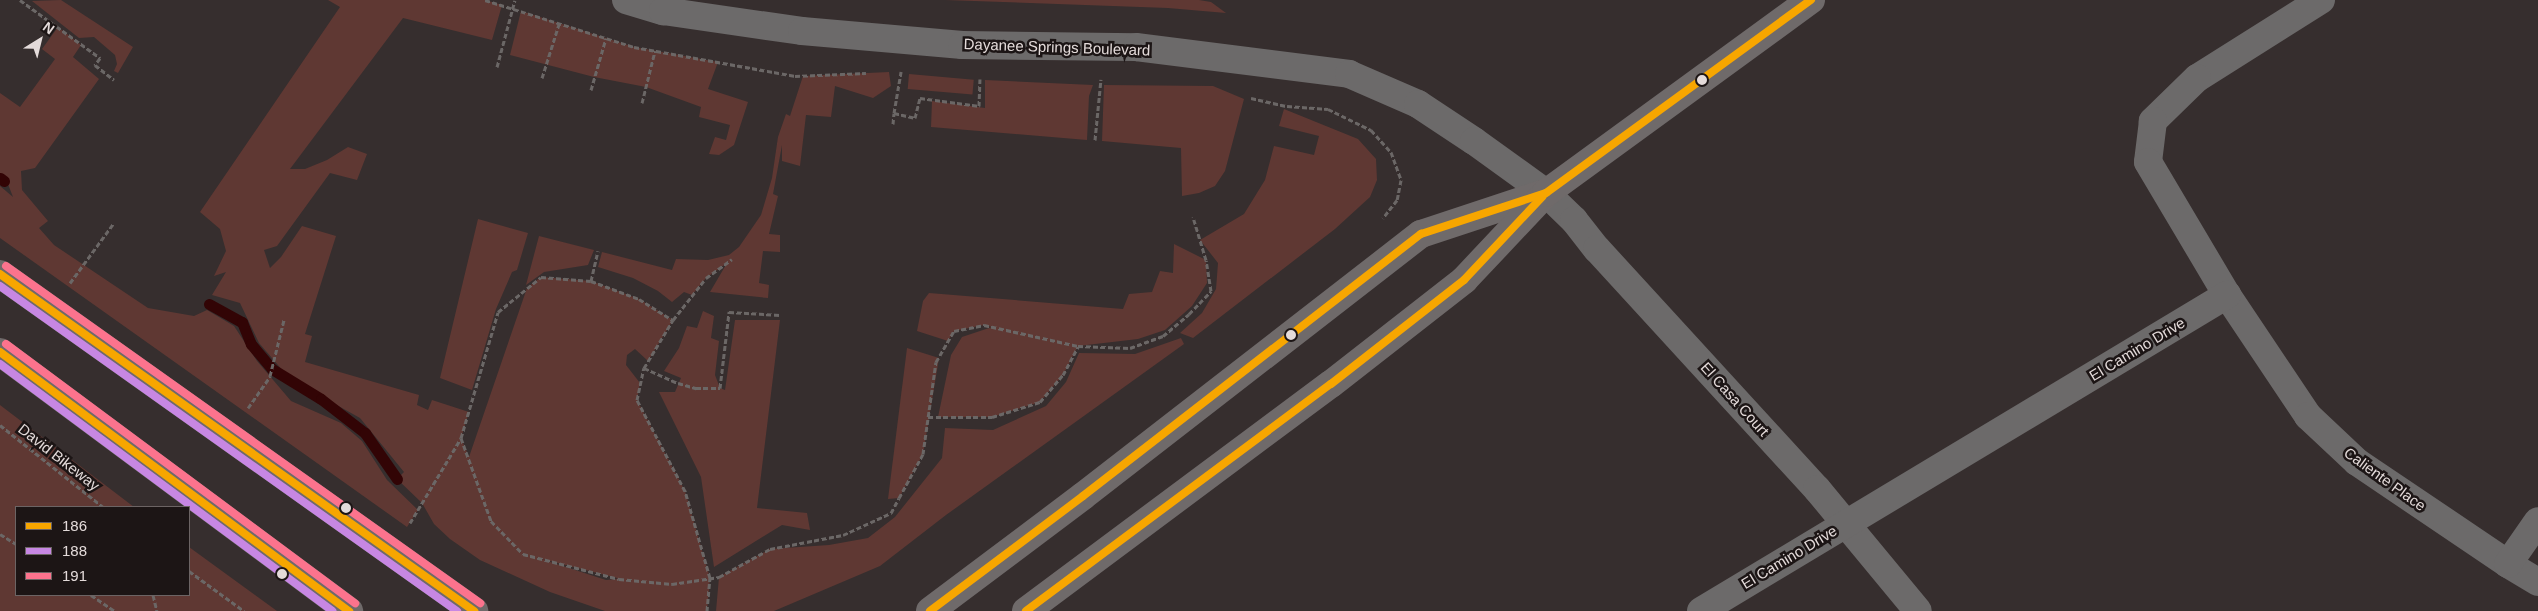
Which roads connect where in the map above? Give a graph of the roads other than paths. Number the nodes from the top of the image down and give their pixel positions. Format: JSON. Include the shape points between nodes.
{"nodes":[{"id":1,"x":626,"y":0,"type":"edge"},
{"id":2,"x":1811,"y":0,"type":"edge"},
{"id":3,"x":2321,"y":0,"type":"edge"},
{"id":4,"x":1546,"y":193,"type":"junction"},
{"id":5,"x":0,"y":274,"type":"edge"},
{"id":6,"x":2227,"y":295,"type":"junction"},
{"id":7,"x":0,"y":352,"type":"edge"},
{"id":8,"x":2538,"y":521,"type":"edge"},
{"id":9,"x":1846,"y":523,"type":"junction"},
{"id":10,"x":2508,"y":564,"type":"junction"},
{"id":11,"x":2538,"y":582,"type":"edge"},
{"id":12,"x":349,"y":611,"type":"edge"},
{"id":13,"x":474,"y":611,"type":"edge"},
{"id":14,"x":930,"y":611,"type":"edge"},
{"id":15,"x":1026,"y":611,"type":"edge"},
{"id":16,"x":1701,"y":611,"type":"edge"},
{"id":17,"x":1918,"y":611,"type":"edge"}],
"edges":[{"from":1,"to":4,"type":"street","name":"Dayanee Springs Boulevard","via":[[663,11],[802,31],[962,45],[1136,47],[1349,74],[1418,104]]},
{"from":2,"to":4,"type":"main road"},
{"from":3,"to":6,"type":"street","via":[[2197,78],[2152,121],[2148,162]]},
{"from":4,"to":9,"type":"street","name":"El Casa Court","via":[[1574,220]]},
{"from":4,"to":14,"type":"main road","via":[[1421,234]]},
{"from":4,"to":15,"type":"main road","via":[[1464,280],[1331,384]]},
{"from":5,"to":13,"type":"main road"},
{"from":6,"to":9,"type":"street","name":"El Camino Drive"},
{"from":6,"to":10,"type":"street","name":"Caliente Place","via":[[2308,416],[2357,462]]},
{"from":7,"to":12,"type":"main road"},
{"from":8,"to":10,"type":"street"},
{"from":9,"to":16,"type":"street","name":"El Camino Drive"},
{"from":9,"to":17,"type":"street","name":"El Casa Court"},
{"from":10,"to":11,"type":"street","name":"Caliente Place"}]}
